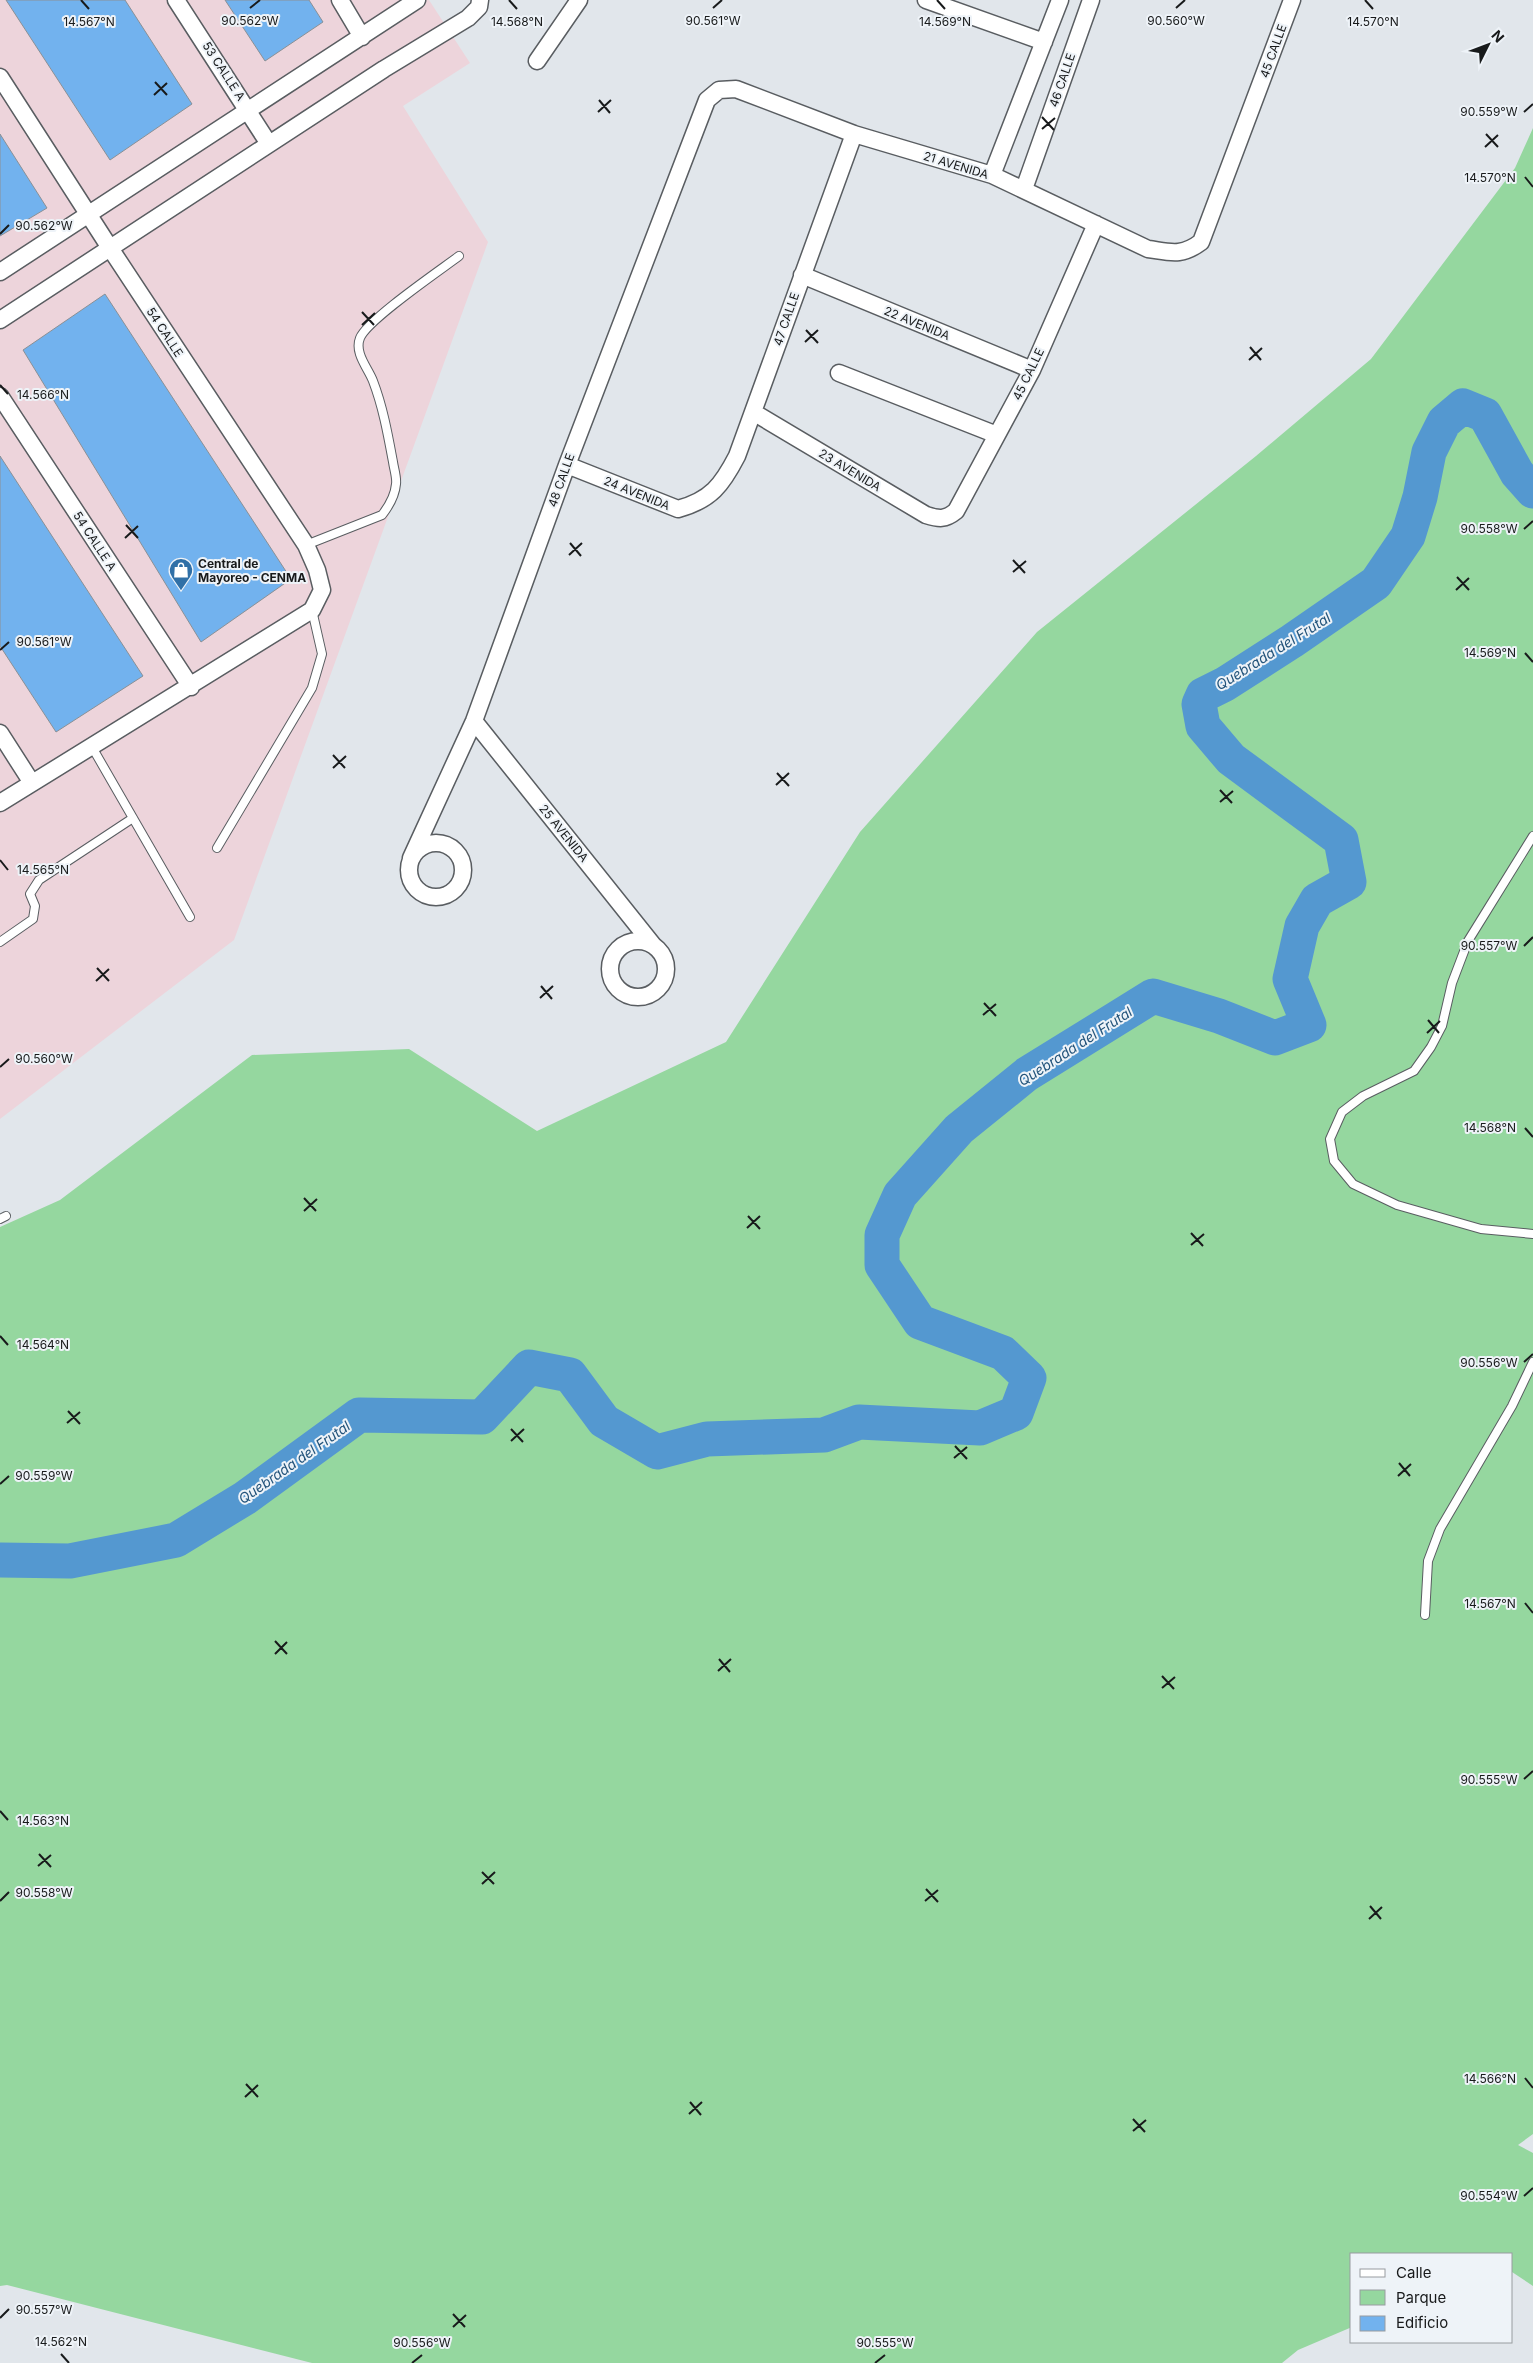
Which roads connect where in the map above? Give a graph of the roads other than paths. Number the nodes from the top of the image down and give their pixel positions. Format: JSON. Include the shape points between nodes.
{"nodes":[{"id":1,"x":176,"y":0,"type":"edge"},
{"id":2,"x":340,"y":0,"type":"edge"},
{"id":3,"x":417,"y":0,"type":"edge"},
{"id":4,"x":480,"y":0,"type":"edge"},
{"id":5,"x":579,"y":0,"type":"edge"},
{"id":6,"x":926,"y":0,"type":"edge"},
{"id":7,"x":1060,"y":0,"type":"edge"},
{"id":8,"x":1090,"y":0,"type":"edge"},
{"id":9,"x":1292,"y":0,"type":"edge"},
{"id":10,"x":362,"y":37,"type":"junction"},
{"id":11,"x":1044,"y":42,"type":"junction"},
{"id":12,"x":537,"y":61,"type":"dead end"},
{"id":13,"x":0,"y":77,"type":"edge"},
{"id":14,"x":707,"y":100,"type":"joint"},
{"id":15,"x":248,"y":109,"type":"junction"},
{"id":16,"x":854,"y":134,"type":"junction"},
{"id":17,"x":270,"y":144,"type":"junction"},
{"id":18,"x":992,"y":175,"type":"junction"},
{"id":19,"x":1024,"y":189,"type":"junction"},
{"id":20,"x":89,"y":214,"type":"junction"},
{"id":21,"x":1096,"y":224,"type":"junction"},
{"id":22,"x":1201,"y":242,"type":"joint"},
{"id":23,"x":110,"y":248,"type":"junction"},
{"id":24,"x":459,"y":256,"type":"dead end"},
{"id":25,"x":0,"y":272,"type":"edge"},
{"id":26,"x":802,"y":276,"type":"junction"},
{"id":27,"x":0,"y":320,"type":"edge"},
{"id":28,"x":1032,"y":370,"type":"junction"},
{"id":29,"x":839,"y":373,"type":"dead end"},
{"id":30,"x":0,"y":396,"type":"edge"},
{"id":31,"x":754,"y":412,"type":"junction"},
{"id":32,"x":997,"y":435,"type":"junction"},
{"id":33,"x":567,"y":465,"type":"junction"},
{"id":34,"x":707,"y":497,"type":"joint"},
{"id":35,"x":948,"y":517,"type":"joint"},
{"id":36,"x":306,"y":545,"type":"junction"},
{"id":37,"x":312,"y":610,"type":"junction"},
{"id":38,"x":191,"y":686,"type":"junction"},
{"id":39,"x":474,"y":721,"type":"junction"},
{"id":40,"x":0,"y":733,"type":"edge"},
{"id":41,"x":92,"y":747,"type":"junction"},
{"id":42,"x":32,"y":783,"type":"junction"},
{"id":43,"x":0,"y":803,"type":"edge"},
{"id":44,"x":133,"y":818,"type":"junction"},
{"id":45,"x":1533,"y":836,"type":"edge"},
{"id":46,"x":217,"y":848,"type":"dead end"},
{"id":47,"x":411,"y":858,"type":"dead end"},
{"id":48,"x":190,"y":918,"type":"dead end"},
{"id":49,"x":0,"y":942,"type":"edge"},
{"id":50,"x":653,"y":945,"type":"dead end"},
{"id":51,"x":1533,"y":1234,"type":"edge"},
{"id":52,"x":1533,"y":1362,"type":"edge"},
{"id":53,"x":1424,"y":1615,"type":"dead end"}],
"edges":[{"from":1,"to":15,"type":"street","name":"53 CALLE A"},
{"from":2,"to":10,"type":"street"},
{"from":3,"to":10,"type":"street"},
{"from":4,"to":17,"type":"street","via":[[479,7],[468,18]]},
{"from":5,"to":12,"type":"street"},
{"from":6,"to":11,"type":"street"},
{"from":7,"to":11,"type":"street"},
{"from":8,"to":19,"type":"street","name":"46 CALLE"},
{"from":9,"to":22,"type":"street","name":"45 CALLE"},
{"from":10,"to":15,"type":"street"},
{"from":11,"to":18,"type":"street"},
{"from":13,"to":20,"type":"street","name":"54 CALLE"},
{"from":14,"to":16,"type":"street","name":"21 AVENIDA","via":[[719,90],[736,89]]},
{"from":14,"to":33,"type":"street","name":"48 CALLE"},
{"from":15,"to":17,"type":"street","name":"53 CALLE A"},
{"from":15,"to":20,"type":"street"},
{"from":16,"to":18,"type":"street","name":"21 AVENIDA"},
{"from":16,"to":26,"type":"street","name":"47 CALLE"},
{"from":17,"to":23,"type":"street"},
{"from":18,"to":19,"type":"street","name":"21 AVENIDA"},
{"from":19,"to":21,"type":"street","name":"21 AVENIDA"},
{"from":20,"to":23,"type":"street","name":"54 CALLE"},
{"from":20,"to":25,"type":"street"},
{"from":21,"to":22,"type":"street","name":"21 AVENIDA","via":[[1148,249],[1175,253],[1189,251]]},
{"from":21,"to":28,"type":"street","name":"45 CALLE"},
{"from":23,"to":27,"type":"street"},
{"from":23,"to":36,"type":"street","name":"54 CALLE"},
{"from":24,"to":36,"type":"lane","via":[[369,325],[360,338],[361,356],[373,380],[384,418],[397,482],[389,506],[382,515]]},
{"from":26,"to":28,"type":"street","name":"22 AVENIDA"},
{"from":26,"to":31,"type":"street","name":"47 CALLE"},
{"from":28,"to":32,"type":"street","name":"45 CALLE"},
{"from":29,"to":32,"type":"street"},
{"from":30,"to":38,"type":"street","name":"54 CALLE A"},
{"from":31,"to":34,"type":"street","name":"47 CALLE","via":[[724,482]]},
{"from":31,"to":35,"type":"street","name":"23 AVENIDA","via":[[926,515],[940,519]]},
{"from":32,"to":35,"type":"street","name":"45 CALLE","via":[[956,511]]},
{"from":33,"to":34,"type":"street","name":"24 AVENIDA","via":[[678,509]]},
{"from":33,"to":39,"type":"street","name":"48 CALLE"},
{"from":36,"to":37,"type":"street","name":"54 CALLE","via":[[322,590]]},
{"from":37,"to":38,"type":"street"},
{"from":37,"to":46,"type":"lane","via":[[322,654],[312,688]]},
{"from":38,"to":41,"type":"street"},
{"from":39,"to":47,"type":"street","name":"48 CALLE"},
{"from":39,"to":50,"type":"street","name":"25 AVENIDA"},
{"from":40,"to":42,"type":"street"},
{"from":41,"to":42,"type":"street"},
{"from":41,"to":44,"type":"lane"},
{"from":42,"to":43,"type":"street"},
{"from":44,"to":48,"type":"lane"},
{"from":44,"to":49,"type":"lane","via":[[40,880],[30,894],[35,906],[33,919]]},
{"from":45,"to":51,"type":"lane","via":[[1468,941],[1452,983],[1442,1026],[1431,1047],[1414,1071],[1363,1096],[1342,1112],[1330,1139],[1334,1161],[1353,1184],[1397,1205],[1481,1229]]},
{"from":52,"to":53,"type":"lane","via":[[1512,1406],[1440,1529],[1428,1561]]}]}
